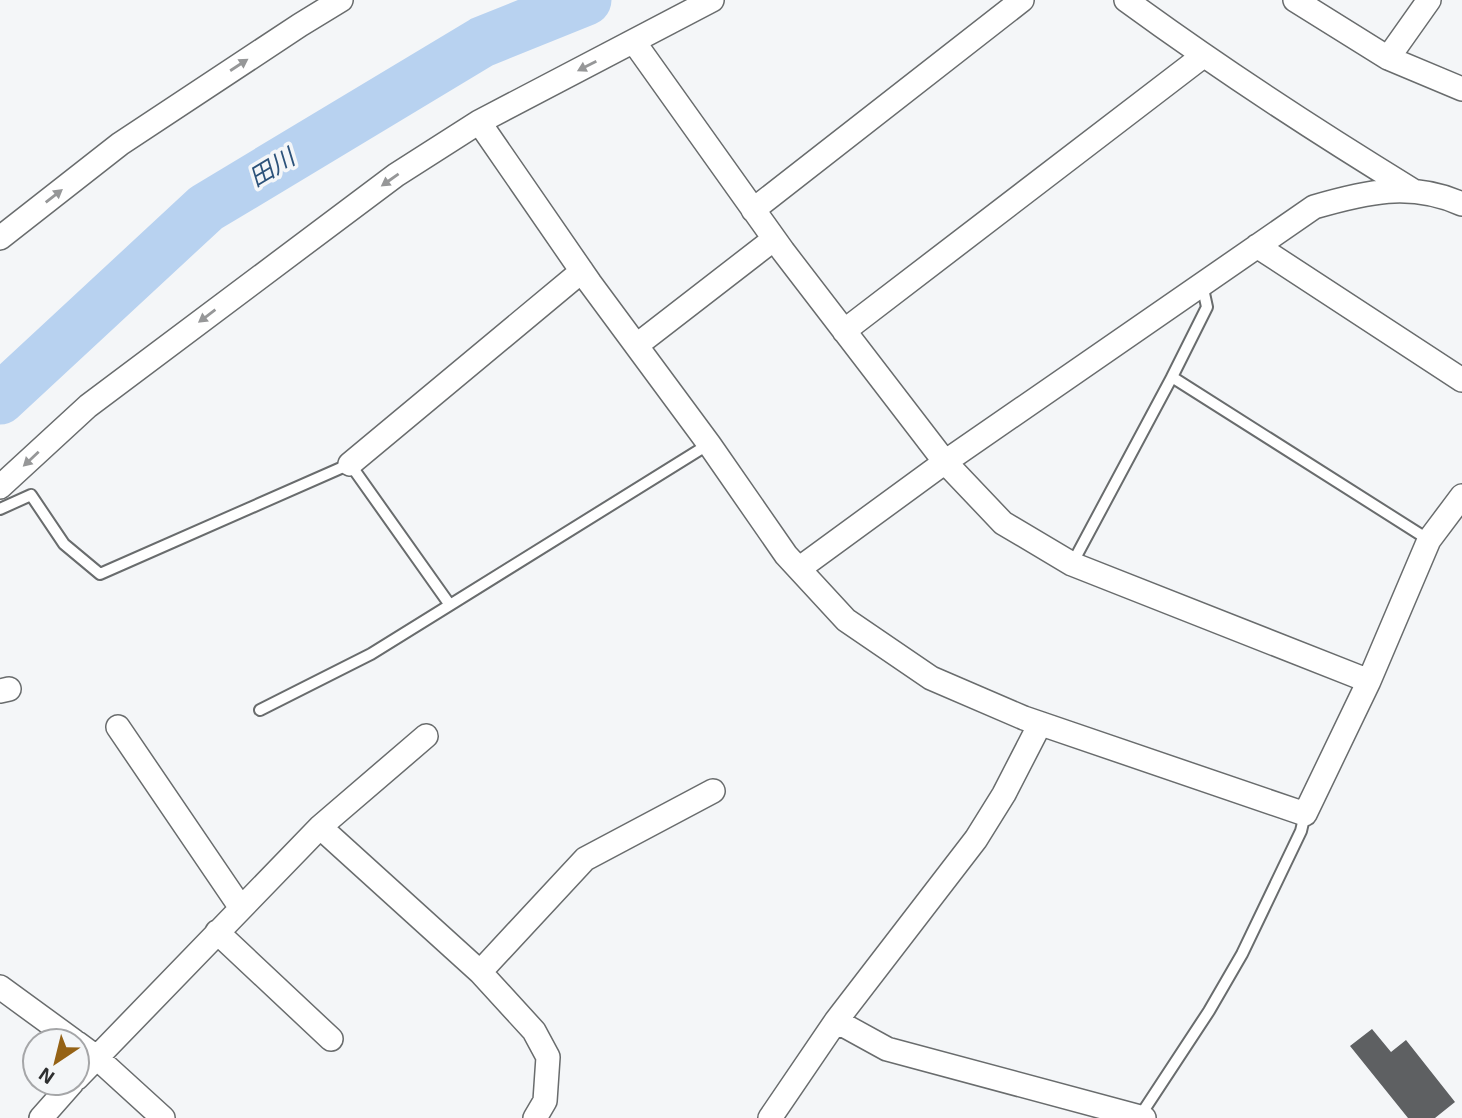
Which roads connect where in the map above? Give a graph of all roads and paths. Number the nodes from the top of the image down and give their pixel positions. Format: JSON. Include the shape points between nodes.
{"nodes":[{"id":1,"x":341,"y":0,"type":"edge"},
{"id":2,"x":712,"y":0,"type":"edge"},
{"id":3,"x":1022,"y":0,"type":"edge"},
{"id":4,"x":1126,"y":0,"type":"edge"},
{"id":5,"x":1295,"y":0,"type":"edge"},
{"id":6,"x":1429,"y":0,"type":"edge"},
{"id":7,"x":634,"y":42,"type":"junction"},
{"id":8,"x":1203,"y":56,"type":"junction"},
{"id":9,"x":1388,"y":58,"type":"junction"},
{"id":10,"x":1462,"y":89,"type":"edge"},
{"id":11,"x":479,"y":122,"type":"junction"},
{"id":12,"x":1412,"y":190,"type":"junction"},
{"id":13,"x":1462,"y":204,"type":"edge"},
{"id":14,"x":754,"y":210,"type":"junction"},
{"id":15,"x":0,"y":238,"type":"edge"},
{"id":16,"x":774,"y":239,"type":"junction"},
{"id":17,"x":1257,"y":246,"type":"junction"},
{"id":18,"x":582,"y":271,"type":"junction"},
{"id":19,"x":1202,"y":284,"type":"junction"},
{"id":20,"x":844,"y":331,"type":"junction"},
{"id":21,"x":637,"y":345,"type":"junction"},
{"id":22,"x":1171,"y":377,"type":"junction"},
{"id":23,"x":1462,"y":380,"type":"edge"},
{"id":24,"x":709,"y":444,"type":"junction"},
{"id":25,"x":945,"y":462,"type":"junction"},
{"id":26,"x":350,"y":464,"type":"junction"},
{"id":27,"x":0,"y":487,"type":"edge"},
{"id":28,"x":1462,"y":496,"type":"edge"},
{"id":29,"x":0,"y":509,"type":"edge"},
{"id":30,"x":1429,"y":540,"type":"junction"},
{"id":31,"x":1072,"y":564,"type":"junction"},
{"id":32,"x":800,"y":568,"type":"junction"},
{"id":33,"x":450,"y":605,"type":"junction"},
{"id":34,"x":1369,"y":681,"type":"junction"},
{"id":35,"x":260,"y":710,"type":"dead end"},
{"id":36,"x":1040,"y":724,"type":"junction"},
{"id":37,"x":118,"y":727,"type":"dead end"},
{"id":38,"x":426,"y":736,"type":"dead end"},
{"id":39,"x":713,"y":790,"type":"dead end"},
{"id":40,"x":1305,"y":814,"type":"junction"},
{"id":41,"x":320,"y":827,"type":"junction"},
{"id":42,"x":241,"y":908,"type":"junction"},
{"id":43,"x":217,"y":932,"type":"junction"},
{"id":44,"x":481,"y":972,"type":"junction"},
{"id":45,"x":0,"y":987,"type":"edge"},
{"id":46,"x":836,"y":1021,"type":"junction"},
{"id":47,"x":55,"y":1027,"type":"edge"},
{"id":48,"x":331,"y":1038,"type":"dead end"},
{"id":49,"x":91,"y":1039,"type":"edge"},
{"id":50,"x":91,"y":1055,"type":"edge"},
{"id":51,"x":60,"y":1097,"type":"edge"},
{"id":52,"x":1142,"y":1117,"type":"edge"},
{"id":53,"x":41,"y":1118,"type":"edge"},
{"id":54,"x":163,"y":1118,"type":"edge"},
{"id":55,"x":535,"y":1118,"type":"edge"},
{"id":56,"x":770,"y":1118,"type":"edge"}],
"edges":[{"from":15,"to":1,"type":"street","one_way":true,"via":[[120,144]]},
{"from":2,"to":7,"type":"street"},
{"from":3,"to":14,"type":"street"},
{"from":4,"to":8,"type":"street"},
{"from":5,"to":9,"type":"street"},
{"from":6,"to":9,"type":"street"},
{"from":7,"to":11,"type":"street","one_way":true},
{"from":7,"to":14,"type":"street"},
{"from":8,"to":12,"type":"street"},
{"from":8,"to":20,"type":"street"},
{"from":9,"to":10,"type":"street"},
{"from":11,"to":18,"type":"street"},
{"from":11,"to":27,"type":"street","one_way":true,"via":[[316,233],[88,406]]},
{"from":12,"to":13,"type":"street"},
{"from":12,"to":17,"type":"street","via":[[1364,192],[1314,207]]},
{"from":14,"to":16,"type":"street"},
{"from":16,"to":20,"type":"street"},
{"from":16,"to":21,"type":"street"},
{"from":17,"to":19,"type":"street"},
{"from":17,"to":23,"type":"street"},
{"from":18,"to":21,"type":"street"},
{"from":18,"to":26,"type":"street"},
{"from":19,"to":22,"type":"lane","via":[[1207,307]]},
{"from":19,"to":25,"type":"street"},
{"from":20,"to":25,"type":"street"},
{"from":21,"to":24,"type":"street"},
{"from":22,"to":30,"type":"lane"},
{"from":22,"to":31,"type":"lane"},
{"from":24,"to":32,"type":"street","via":[[786,555]]},
{"from":24,"to":33,"type":"lane"},
{"from":25,"to":31,"type":"street","via":[[1003,523]]},
{"from":25,"to":32,"type":"street"},
{"from":26,"to":29,"type":"lane","via":[[100,574],[64,544],[31,495]]},
{"from":26,"to":33,"type":"lane"},
{"from":28,"to":30,"type":"street"},
{"from":30,"to":34,"type":"street"},
{"from":31,"to":34,"type":"street"},
{"from":32,"to":36,"type":"street","via":[[846,620],[931,678]]},
{"from":33,"to":35,"type":"lane","via":[[371,654]]},
{"from":34,"to":40,"type":"street"},
{"from":36,"to":40,"type":"street"},
{"from":36,"to":46,"type":"street","via":[[976,839]]},
{"from":37,"to":42,"type":"street"},
{"from":38,"to":41,"type":"street"},
{"from":39,"to":44,"type":"street","via":[[585,859]]},
{"from":40,"to":52,"type":"lane","via":[[1242,954]]},
{"from":41,"to":42,"type":"street"},
{"from":41,"to":44,"type":"street"},
{"from":42,"to":43,"type":"street"},
{"from":43,"to":48,"type":"street"},
{"from":43,"to":49,"type":"street"},
{"from":44,"to":55,"type":"street","via":[[534,1031],[548,1057],[545,1101]]},
{"from":45,"to":47,"type":"street"},
{"from":46,"to":52,"type":"street","via":[[887,1049]]},
{"from":46,"to":56,"type":"street"},
{"from":50,"to":54,"type":"street"},
{"from":51,"to":53,"type":"street"}]}
